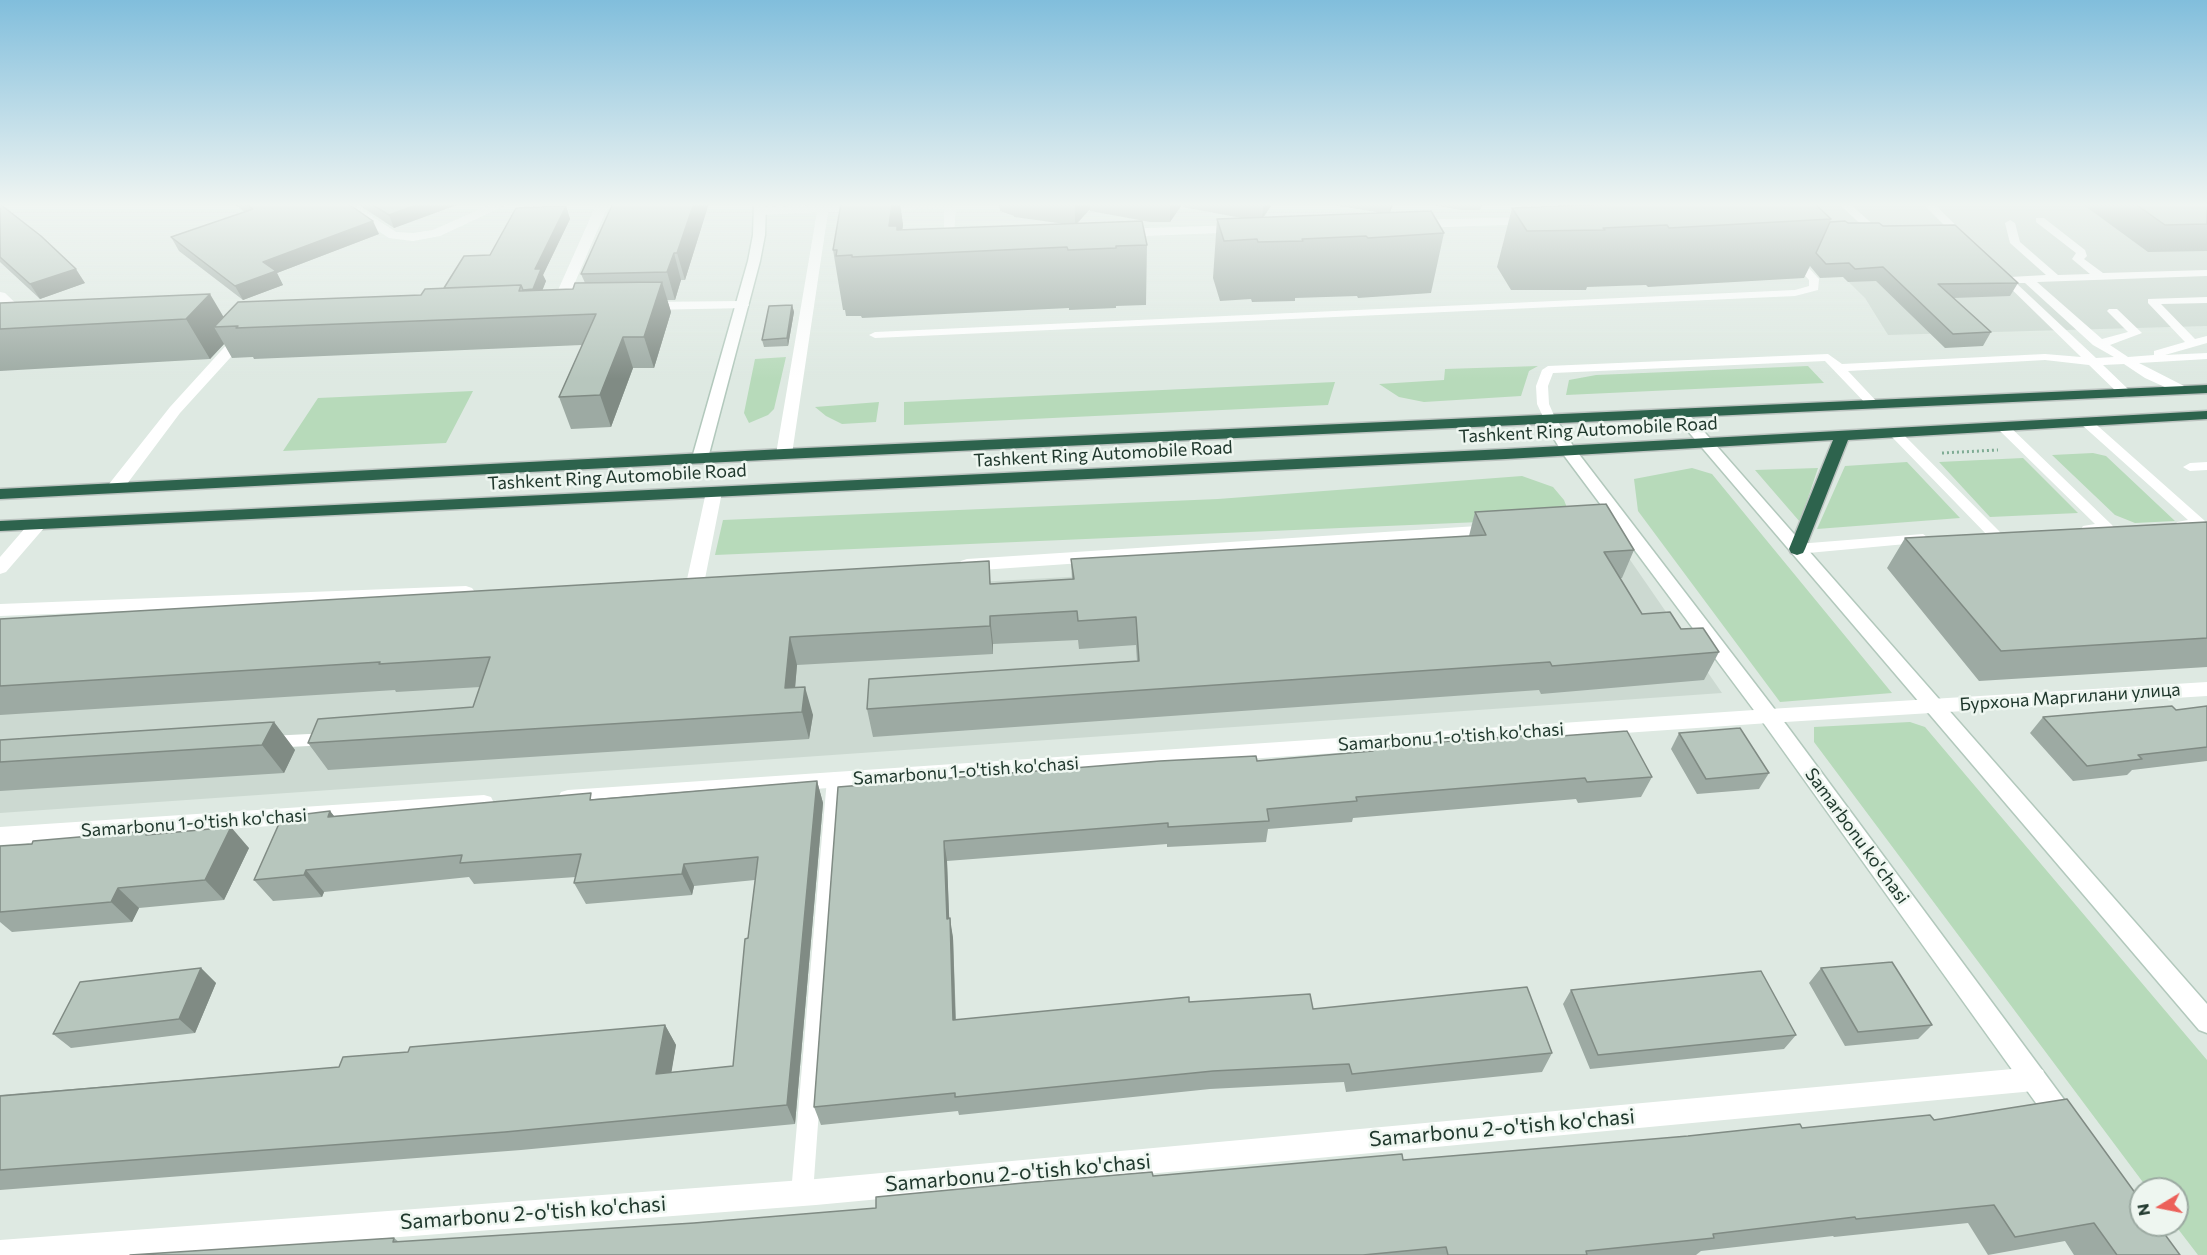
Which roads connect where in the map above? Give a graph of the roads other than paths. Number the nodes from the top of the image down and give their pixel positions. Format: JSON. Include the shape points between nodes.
{"nodes":[{"id":1,"x":577,"y":262,"type":"edge"},
{"id":2,"x":753,"y":262,"type":"edge"},
{"id":3,"x":815,"y":262,"type":"edge"},
{"id":4,"x":1798,"y":262,"type":"edge"},
{"id":5,"x":2036,"y":262,"type":"edge"},
{"id":6,"x":2080,"y":262,"type":"edge"},
{"id":7,"x":1990,"y":263,"type":"edge"},
{"id":8,"x":2207,"y":273,"type":"edge"},
{"id":9,"x":2100,"y":276,"type":"junction"},
{"id":10,"x":2055,"y":278,"type":"junction"},
{"id":11,"x":2007,"y":279,"type":"junction"},
{"id":12,"x":2027,"y":279,"type":"junction"},
{"id":13,"x":0,"y":296,"type":"edge"},
{"id":14,"x":2207,"y":300,"type":"edge"},
{"id":15,"x":742,"y":305,"type":"junction"},
{"id":16,"x":626,"y":307,"type":"edge"},
{"id":17,"x":557,"y":308,"type":"edge"},
{"id":18,"x":2113,"y":311,"type":"dead end"},
{"id":19,"x":258,"y":318,"type":"edge"},
{"id":20,"x":11,"y":330,"type":"edge"},
{"id":21,"x":875,"y":336,"type":"dead end"},
{"id":22,"x":2207,"y":339,"type":"edge"},
{"id":23,"x":2099,"y":343,"type":"junction"},
{"id":24,"x":2192,"y":343,"type":"junction"},
{"id":25,"x":2076,"y":345,"type":"junction"},
{"id":26,"x":2204,"y":356,"type":"edge"},
{"id":27,"x":2129,"y":361,"type":"junction"},
{"id":28,"x":2094,"y":362,"type":"junction"},
{"id":29,"x":1839,"y":368,"type":"junction"},
{"id":30,"x":2207,"y":388,"type":"edge"},
{"id":31,"x":2182,"y":390,"type":"junction"},
{"id":32,"x":2125,"y":393,"type":"junction"},
{"id":33,"x":1873,"y":404,"type":"junction"},
{"id":34,"x":1680,"y":413,"type":"junction"},
{"id":35,"x":2207,"y":415,"type":"edge"},
{"id":36,"x":1550,"y":420,"type":"junction"},
{"id":37,"x":2086,"y":422,"type":"junction"},
{"id":38,"x":2003,"y":427,"type":"junction"},
{"id":39,"x":1895,"y":433,"type":"junction"},
{"id":40,"x":1842,"y":436,"type":"junction"},
{"id":41,"x":1706,"y":444,"type":"junction"},
{"id":42,"x":1568,"y":451,"type":"junction"},
{"id":43,"x":1195,"y":453,"type":"junction"},
{"id":44,"x":784,"y":454,"type":"junction"},
{"id":45,"x":699,"y":459,"type":"junction"},
{"id":46,"x":2207,"y":466,"type":"edge"},
{"id":47,"x":2190,"y":467,"type":"dead end"},
{"id":48,"x":115,"y":488,"type":"junction"},
{"id":49,"x":714,"y":492,"type":"junction"},
{"id":50,"x":0,"y":494,"type":"edge"},
{"id":51,"x":1621,"y":522,"type":"junction"},
{"id":52,"x":38,"y":524,"type":"junction"},
{"id":53,"x":1597,"y":524,"type":"edge"},
{"id":54,"x":0,"y":526,"type":"edge"},
{"id":55,"x":2165,"y":526,"type":"edge"},
{"id":56,"x":1514,"y":529,"type":"edge"},
{"id":57,"x":2073,"y":530,"type":"edge"},
{"id":58,"x":1971,"y":536,"type":"edge"},
{"id":59,"x":1936,"y":538,"type":"edge"},
{"id":60,"x":1797,"y":549,"type":"junction"},
{"id":61,"x":956,"y":566,"type":"edge"},
{"id":62,"x":0,"y":568,"type":"edge"},
{"id":63,"x":719,"y":582,"type":"edge"},
{"id":64,"x":479,"y":592,"type":"edge"},
{"id":65,"x":0,"y":610,"type":"edge"},
{"id":66,"x":2207,"y":689,"type":"edge"},
{"id":67,"x":1933,"y":706,"type":"junction"},
{"id":68,"x":1769,"y":716,"type":"junction"},
{"id":69,"x":345,"y":738,"type":"edge"},
{"id":70,"x":250,"y":744,"type":"edge"},
{"id":71,"x":835,"y":780,"type":"junction"},
{"id":72,"x":549,"y":799,"type":"edge"},
{"id":73,"x":501,"y":802,"type":"edge"},
{"id":74,"x":0,"y":837,"type":"edge"},
{"id":75,"x":2207,"y":1022,"type":"edge"},
{"id":76,"x":2034,"y":1079,"type":"junction"},
{"id":77,"x":2074,"y":1134,"type":"edge"},
{"id":78,"x":802,"y":1193,"type":"junction"},
{"id":79,"x":0,"y":1254,"type":"edge"}],
"edges":[{"from":1,"to":17,"type":"street"},
{"from":2,"to":15,"type":"street"},
{"from":3,"to":44,"type":"street"},
{"from":4,"to":21,"type":"lane","via":[[1814,279],[1814,288],[1795,293]]},
{"from":5,"to":10,"type":"lane"},
{"from":6,"to":9,"type":"lane"},
{"from":7,"to":11,"type":"lane"},
{"from":8,"to":9,"type":"lane"},
{"from":9,"to":10,"type":"lane"},
{"from":10,"to":12,"type":"lane"},
{"from":11,"to":12,"type":"lane"},
{"from":11,"to":25,"type":"lane"},
{"from":12,"to":23,"type":"lane"},
{"from":13,"to":20,"type":"street","via":[[34,328]]},
{"from":14,"to":24,"type":"lane","via":[[2152,302]]},
{"from":15,"to":16,"type":"street"},
{"from":15,"to":45,"type":"street"},
{"from":18,"to":23,"type":"lane","via":[[2136,333]]},
{"from":19,"to":48,"type":"street","via":[[175,410]]},
{"from":22,"to":24,"type":"lane"},
{"from":23,"to":25,"type":"lane"},
{"from":23,"to":27,"type":"lane"},
{"from":24,"to":27,"type":"lane"},
{"from":25,"to":28,"type":"lane"},
{"from":26,"to":27,"type":"lane"},
{"from":27,"to":28,"type":"lane"},
{"from":27,"to":31,"type":"lane"},
{"from":28,"to":29,"type":"lane","via":[[2045,357]]},
{"from":28,"to":32,"type":"lane"},
{"from":29,"to":33,"type":"lane"},
{"from":29,"to":36,"type":"lane","via":[[1828,357],[1548,370],[1542,386],[1543,404]]},
{"from":30,"to":31,"type":"highway","name":"Tashkent Ring Automobile Road"},
{"from":31,"to":32,"type":"highway","name":"Tashkent Ring Automobile Road"},
{"from":32,"to":33,"type":"highway","name":"Tashkent Ring Automobile Road"},
{"from":33,"to":34,"type":"highway","name":"Tashkent Ring Automobile Road"},
{"from":34,"to":36,"type":"highway","name":"Tashkent Ring Automobile Road"},
{"from":34,"to":41,"type":"street"},
{"from":35,"to":37,"type":"highway","name":"Tashkent Ring Automobile Road"},
{"from":36,"to":42,"type":"street","name":"Samarbonu ko'chasi"},
{"from":36,"to":43,"type":"highway","name":"Tashkent Ring Automobile Road"},
{"from":37,"to":38,"type":"highway","name":"Tashkent Ring Automobile Road"},
{"from":37,"to":55,"type":"lane","via":[[2200,524]]},
{"from":38,"to":39,"type":"highway","name":"Tashkent Ring Automobile Road"},
{"from":38,"to":57,"type":"lane","via":[[2113,528]]},
{"from":39,"to":40,"type":"highway","name":"Tashkent Ring Automobile Road"},
{"from":39,"to":58,"type":"lane","via":[[2000,534]]},
{"from":40,"to":41,"type":"highway","name":"Tashkent Ring Automobile Road"},
{"from":40,"to":60,"type":"highway"},
{"from":41,"to":42,"type":"highway","name":"Tashkent Ring Automobile Road"},
{"from":41,"to":60,"type":"street"},
{"from":42,"to":43,"type":"highway","name":"Tashkent Ring Automobile Road"},
{"from":42,"to":51,"type":"street","name":"Samarbonu ko'chasi"},
{"from":43,"to":44,"type":"highway","name":"Tashkent Ring Automobile Road"},
{"from":43,"to":49,"type":"highway","name":"Tashkent Ring Automobile Road"},
{"from":44,"to":45,"type":"highway","name":"Tashkent Ring Automobile Road"},
{"from":45,"to":48,"type":"highway","name":"Tashkent Ring Automobile Road"},
{"from":46,"to":47,"type":"lane"},
{"from":48,"to":50,"type":"highway","name":"Tashkent Ring Automobile Road"},
{"from":49,"to":52,"type":"highway","name":"Tashkent Ring Automobile Road"},
{"from":49,"to":63,"type":"street","via":[[689,584]]},
{"from":51,"to":53,"type":"street"},
{"from":51,"to":68,"type":"street","name":"Samarbonu ko'chasi"},
{"from":52,"to":54,"type":"highway","name":"Tashkent Ring Automobile Road"},
{"from":52,"to":62,"type":"street"},
{"from":56,"to":61,"type":"street"},
{"from":59,"to":60,"type":"lane"},
{"from":60,"to":67,"type":"street"},
{"from":64,"to":65,"type":"street"},
{"from":66,"to":67,"type":"street","name":"Бурхона Маргилани улица"},
{"from":67,"to":68,"type":"street","name":"Samarbonu 1-o'tish ko'chasi"},
{"from":67,"to":75,"type":"street"},
{"from":68,"to":71,"type":"street","name":"Samarbonu 1-o'tish ko'chasi"},
{"from":68,"to":76,"type":"street","name":"Samarbonu ko'chasi"},
{"from":69,"to":70,"type":"lane"},
{"from":71,"to":72,"type":"street","name":"Samarbonu 1-o'tish ko'chasi"},
{"from":71,"to":78,"type":"lane"},
{"from":73,"to":74,"type":"street","name":"Samarbonu 1-o'tish ko'chasi"},
{"from":76,"to":77,"type":"street","name":"Samarbonu ko'chasi"},
{"from":76,"to":78,"type":"street","name":"Samarbonu 2-o'tish ko'chasi"},
{"from":78,"to":79,"type":"street","name":"Samarbonu 2-o'tish ko'chasi"}]}
